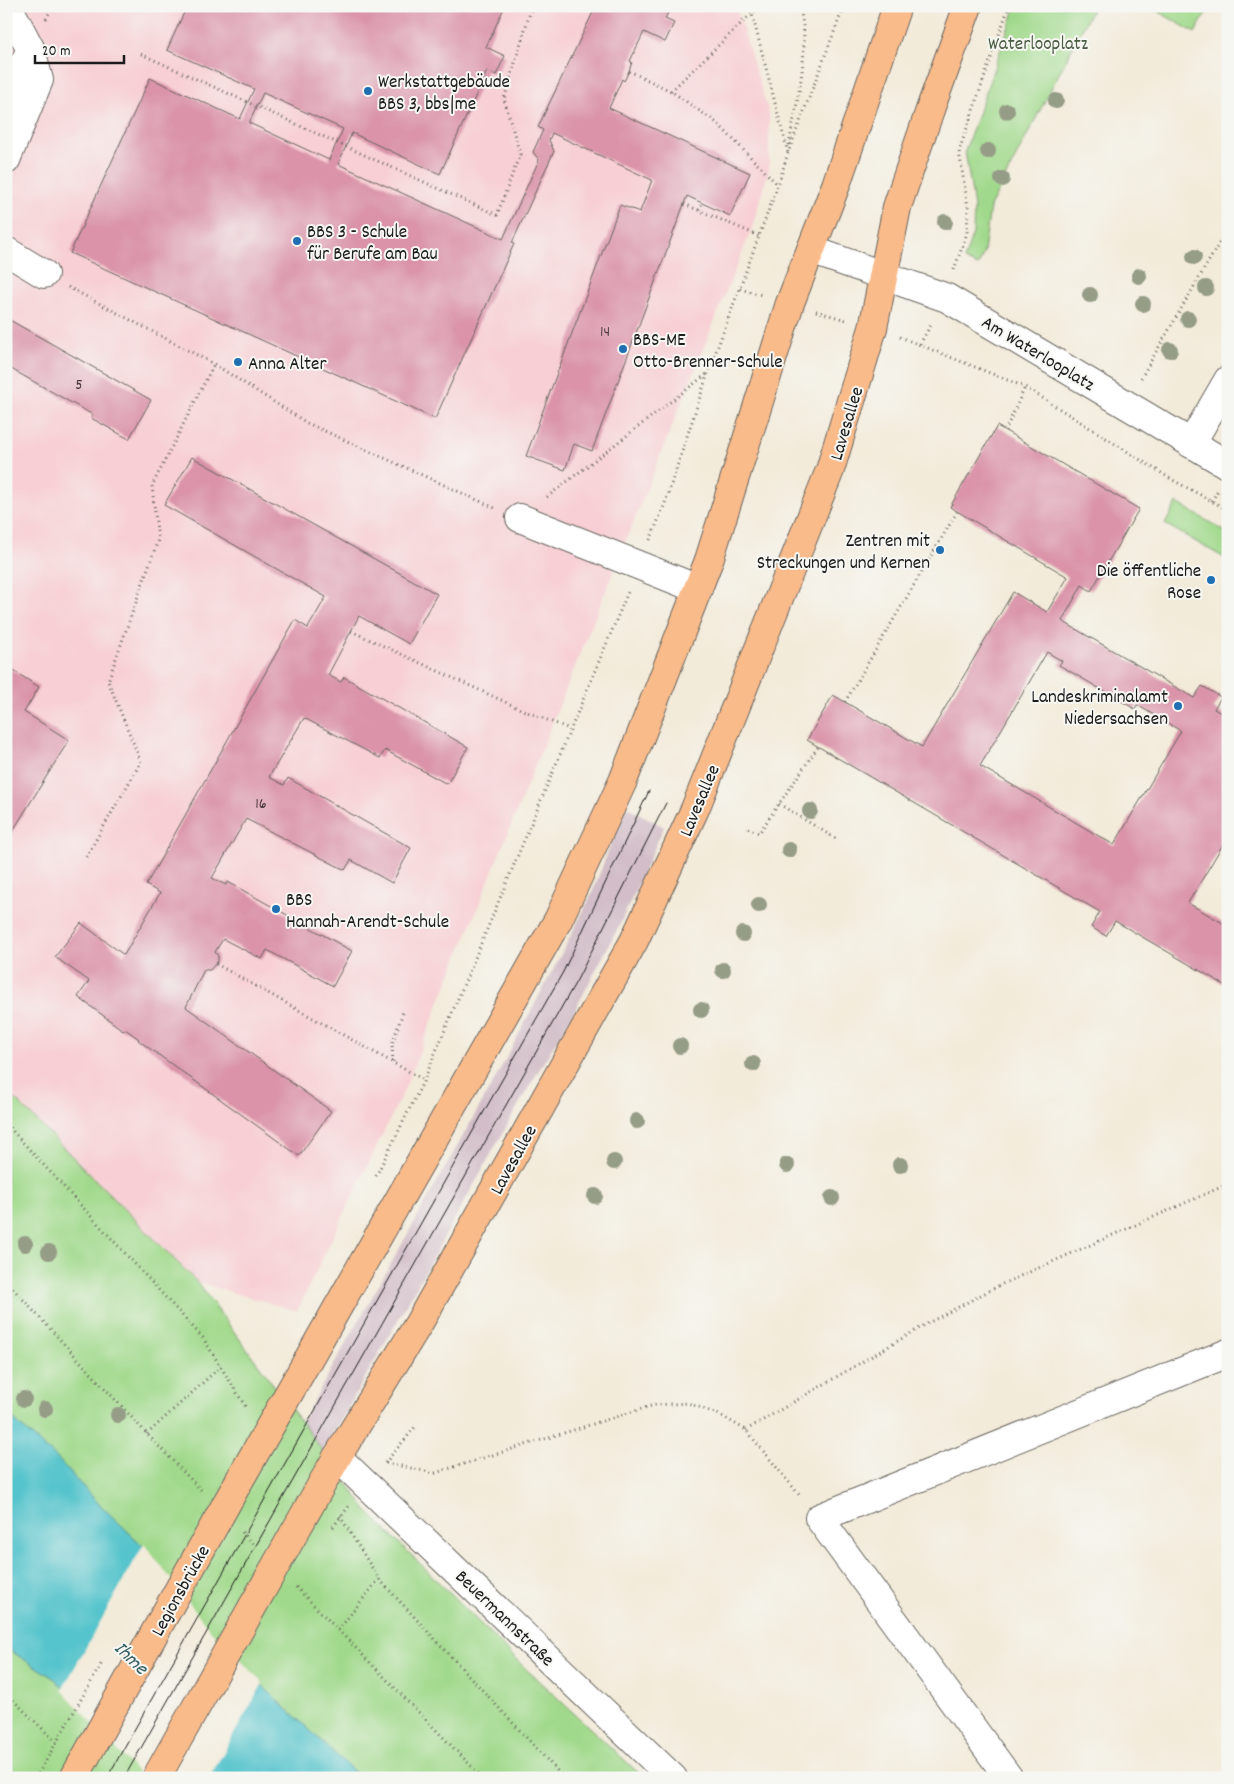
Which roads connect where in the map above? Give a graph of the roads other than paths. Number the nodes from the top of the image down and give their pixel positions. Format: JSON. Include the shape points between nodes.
{"nodes":[{"id":1,"x":8,"y":6,"type":"edge"},
{"id":2,"x":897,"y":6,"type":"edge"},
{"id":3,"x":968,"y":6,"type":"edge"},
{"id":4,"x":27,"y":42,"type":"junction"},
{"id":5,"x":6,"y":96,"type":"edge"},
{"id":6,"x":6,"y":160,"type":"edge"},
{"id":7,"x":811,"y":250,"type":"junction"},
{"id":8,"x":6,"y":251,"type":"edge"},
{"id":9,"x":44,"y":274,"type":"road end"},
{"id":10,"x":883,"y":276,"type":"junction"},
{"id":11,"x":1228,"y":380,"type":"edge"},
{"id":12,"x":1191,"y":444,"type":"junction"},
{"id":13,"x":1228,"y":465,"type":"edge"},
{"id":14,"x":520,"y":518,"type":"road end"},
{"id":15,"x":698,"y":590,"type":"junction"},
{"id":16,"x":1228,"y":1353,"type":"edge"},
{"id":17,"x":337,"y":1457,"type":"junction"},
{"id":18,"x":74,"y":1778,"type":"edge"},
{"id":19,"x":156,"y":1778,"type":"edge"},
{"id":20,"x":673,"y":1778,"type":"edge"},
{"id":21,"x":1009,"y":1778,"type":"edge"}],
"edges":[{"from":1,"to":4,"type":"street"},
{"from":2,"to":7,"type":"main road"},
{"from":3,"to":10,"type":"main road","name":"Lavesallee","via":[[897,207]]},
{"from":4,"to":5,"type":"street"},
{"from":4,"to":6,"type":"street","via":[[39,80]]},
{"from":7,"to":10,"type":"street","name":"Am Waterlooplatz"},
{"from":7,"to":15,"type":"main road","via":[[790,303]]},
{"from":8,"to":9,"type":"street"},
{"from":10,"to":12,"type":"street","name":"Am Waterlooplatz","via":[[954,302]]},
{"from":10,"to":17,"type":"main road","name":"Lavesallee","via":[[873,328],[830,470],[695,809],[634,941],[424,1315]]},
{"from":11,"to":12,"type":"street"},
{"from":12,"to":13,"type":"street","name":"Am Waterlooplatz"},
{"from":14,"to":15,"type":"street"},
{"from":15,"to":18,"type":"main road","name":"Legionsbrücke","bridge":true,"via":[[623,781],[558,920]]},
{"from":16,"to":21,"type":"street","via":[[819,1518]]},
{"from":17,"to":19,"type":"main road","name":"Lavesallee","bridge":true},
{"from":17,"to":20,"type":"street","name":"Beuermannstraße"}]}
